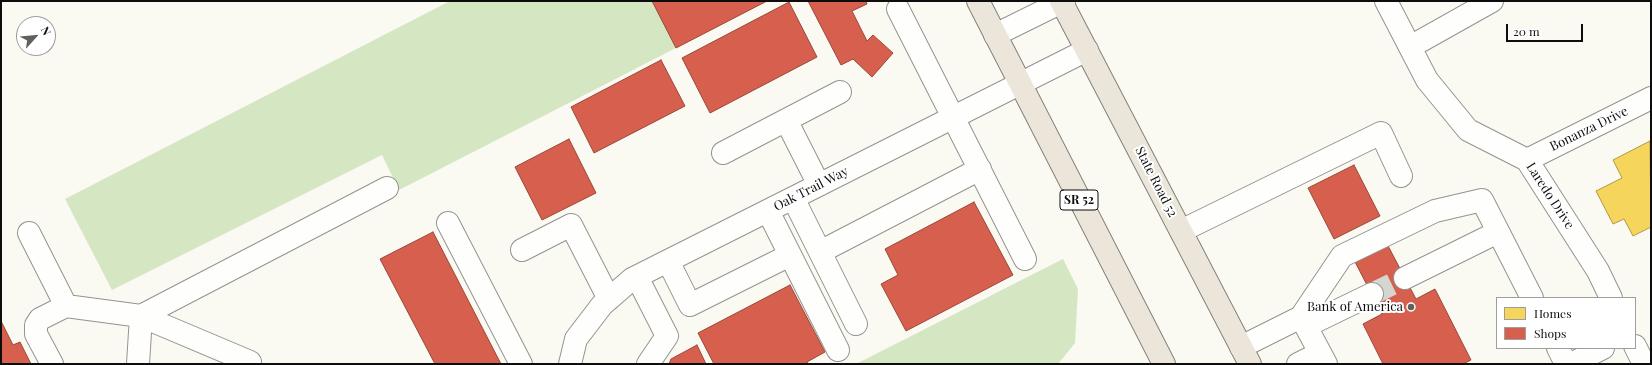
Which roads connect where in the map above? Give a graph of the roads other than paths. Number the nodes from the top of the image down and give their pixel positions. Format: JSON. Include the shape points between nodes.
{"nodes":[{"id":1,"x":978,"y":1,"type":"edge"},
{"id":2,"x":1062,"y":1,"type":"edge"},
{"id":3,"x":1386,"y":1,"type":"edge"},
{"id":4,"x":1492,"y":1,"type":"edge"},
{"id":5,"x":898,"y":9,"type":"dead end"},
{"id":6,"x":995,"y":35,"type":"junction"},
{"id":7,"x":1410,"y":47,"type":"junction"},
{"id":8,"x":1088,"y":50,"type":"junction"},
{"id":9,"x":1019,"y":84,"type":"junction"},
{"id":10,"x":840,"y":92,"type":"dead end"},
{"id":11,"x":1651,"y":98,"type":"edge"},
{"id":12,"x":953,"y":118,"type":"junction"},
{"id":13,"x":786,"y":120,"type":"junction"},
{"id":14,"x":723,"y":153,"type":"dead end"},
{"id":15,"x":1527,"y":160,"type":"junction"},
{"id":16,"x":980,"y":169,"type":"junction"},
{"id":17,"x":1401,"y":176,"type":"dead end"},
{"id":18,"x":819,"y":185,"type":"junction"},
{"id":19,"x":387,"y":188,"type":"dead end"},
{"id":20,"x":793,"y":198,"type":"junction"},
{"id":21,"x":768,"y":211,"type":"junction"},
{"id":22,"x":448,"y":223,"type":"dead end"},
{"id":23,"x":1181,"y":231,"type":"junction"},
{"id":24,"x":1498,"y":232,"type":"junction"},
{"id":25,"x":29,"y":233,"type":"dead end"},
{"id":26,"x":522,"y":250,"type":"dead end"},
{"id":27,"x":820,"y":252,"type":"junction"},
{"id":28,"x":790,"y":255,"type":"junction"},
{"id":29,"x":1025,"y":259,"type":"dead end"},
{"id":30,"x":668,"y":261,"type":"junction"},
{"id":31,"x":637,"y":277,"type":"junction"},
{"id":32,"x":1405,"y":278,"type":"tunnel mouth"},
{"id":33,"x":1372,"y":294,"type":"tunnel mouth"},
{"id":34,"x":1531,"y":297,"type":"edge"},
{"id":35,"x":1611,"y":297,"type":"edge"},
{"id":36,"x":609,"y":299,"type":"junction"},
{"id":37,"x":66,"y":306,"type":"junction"},
{"id":38,"x":140,"y":316,"type":"junction"},
{"id":39,"x":1304,"y":322,"type":"junction"},
{"id":40,"x":856,"y":324,"type":"dead end"},
{"id":41,"x":1636,"y":348,"type":"edge"},
{"id":42,"x":1558,"y":349,"type":"edge"},
{"id":43,"x":1601,"y":349,"type":"edge"},
{"id":44,"x":838,"y":350,"type":"dead end"},
{"id":45,"x":1246,"y":356,"type":"edge"},
{"id":46,"x":1323,"y":359,"type":"edge"},
{"id":47,"x":250,"y":362,"type":"dead end"},
{"id":48,"x":52,"y":364,"type":"edge"},
{"id":49,"x":138,"y":364,"type":"edge"},
{"id":50,"x":521,"y":364,"type":"edge"},
{"id":51,"x":570,"y":364,"type":"edge"},
{"id":52,"x":648,"y":364,"type":"edge"},
{"id":53,"x":1164,"y":364,"type":"edge"},
{"id":54,"x":1298,"y":364,"type":"edge"},
{"id":55,"x":1566,"y":364,"type":"edge"},
{"id":56,"x":1571,"y":364,"type":"edge"},
{"id":57,"x":1644,"y":364,"type":"edge"}],
"edges":[{"from":1,"to":6,"type":"main road","number":"SR 52"},
{"from":2,"to":6,"type":"street"},
{"from":2,"to":8,"type":"main road","name":"State Road 52"},
{"from":3,"to":7,"type":"street","name":"Laredo Drive"},
{"from":4,"to":7,"type":"street"},
{"from":5,"to":12,"type":"street"},
{"from":6,"to":9,"type":"main road","number":"SR 52"},
{"from":7,"to":15,"type":"street","name":"Laredo Drive","via":[[1427,80],[1468,130]]},
{"from":8,"to":9,"type":"street","name":"Oak Trail Way"},
{"from":8,"to":23,"type":"main road","name":"State Road 52"},
{"from":9,"to":12,"type":"street","name":"Oak Trail Way"},
{"from":9,"to":53,"type":"main road","number":"SR 52"},
{"from":10,"to":13,"type":"street"},
{"from":11,"to":15,"type":"street","name":"Bonanza Drive"},
{"from":12,"to":16,"type":"street"},
{"from":12,"to":18,"type":"street","name":"Oak Trail Way"},
{"from":13,"to":14,"type":"street"},
{"from":13,"to":18,"type":"street"},
{"from":15,"to":35,"type":"street","name":"Laredo Drive","via":[[1598,271]]},
{"from":16,"to":27,"type":"street"},
{"from":16,"to":29,"type":"street"},
{"from":17,"to":23,"type":"street","via":[[1381,133]]},
{"from":18,"to":20,"type":"street","name":"Oak Trail Way"},
{"from":19,"to":38,"type":"street"},
{"from":20,"to":21,"type":"street","name":"Oak Trail Way"},
{"from":20,"to":27,"type":"street"},
{"from":21,"to":28,"type":"street"},
{"from":21,"to":30,"type":"street","name":"Oak Trail Way"},
{"from":22,"to":50,"type":"street"},
{"from":23,"to":45,"type":"main road","name":"State Road 52"},
{"from":24,"to":32,"type":"street"},
{"from":24,"to":34,"type":"street"},
{"from":24,"to":39,"type":"street","via":[[1482,200],[1435,211],[1342,256]]},
{"from":25,"to":37,"type":"street"},
{"from":26,"to":36,"type":"street","via":[[571,225]]},
{"from":27,"to":40,"type":"street"},
{"from":28,"to":30,"type":"street","via":[[690,305]]},
{"from":28,"to":44,"type":"street"},
{"from":30,"to":31,"type":"street","name":"Oak Trail Way"},
{"from":31,"to":36,"type":"street","name":"Oak Trail Way"},
{"from":31,"to":52,"type":"street","via":[[667,336]]},
{"from":33,"to":39,"type":"street"},
{"from":36,"to":51,"type":"street","name":"Oak Trail Way","via":[[576,339]]},
{"from":37,"to":38,"type":"street"},
{"from":37,"to":48,"type":"street","via":[[40,319],[36,325],[36,334]]},
{"from":38,"to":47,"type":"street"},
{"from":38,"to":49,"type":"street"},
{"from":39,"to":45,"type":"street"},
{"from":39,"to":46,"type":"street"},
{"from":41,"to":57,"type":"street"},
{"from":42,"to":55,"type":"street"},
{"from":43,"to":56,"type":"street"},
{"from":46,"to":54,"type":"street"}]}
